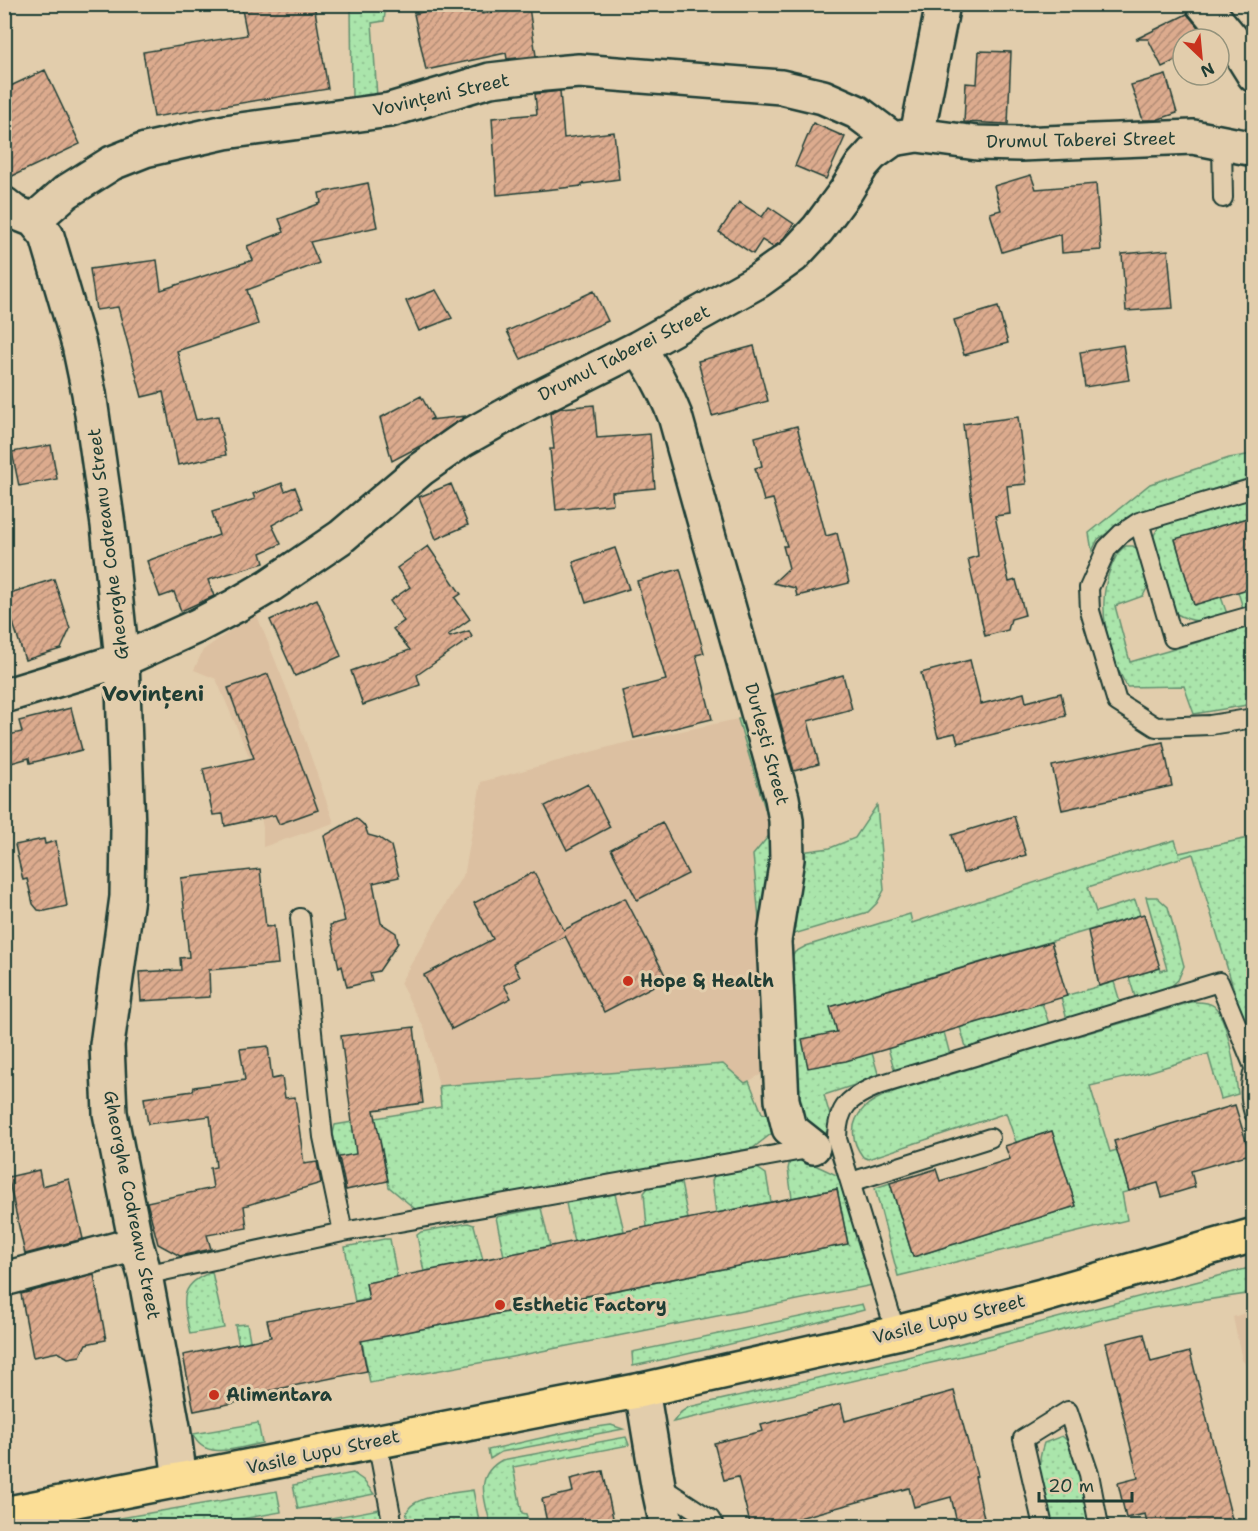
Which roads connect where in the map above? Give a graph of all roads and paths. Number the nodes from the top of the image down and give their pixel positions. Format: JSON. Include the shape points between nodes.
{"nodes":[{"id":1,"x":944,"y":4,"type":"edge"},
{"id":2,"x":1203,"y":4,"type":"edge"},
{"id":3,"x":1254,"y":75,"type":"edge"},
{"id":4,"x":905,"y":137,"type":"junction"},
{"id":5,"x":1222,"y":144,"type":"junction"},
{"id":6,"x":1254,"y":149,"type":"edge"},
{"id":7,"x":1223,"y":198,"type":"dead end"},
{"id":8,"x":4,"y":204,"type":"edge"},
{"id":9,"x":34,"y":219,"type":"junction"},
{"id":10,"x":638,"y":348,"type":"junction"},
{"id":11,"x":1254,"y":488,"type":"edge"},
{"id":12,"x":1139,"y":522,"type":"junction"},
{"id":13,"x":1254,"y":615,"type":"edge"},
{"id":14,"x":122,"y":660,"type":"junction"},
{"id":15,"x":4,"y":696,"type":"edge"},
{"id":16,"x":1254,"y":717,"type":"edge"},
{"id":17,"x":300,"y":918,"type":"dead end"},
{"id":18,"x":1254,"y":1068,"type":"edge"},
{"id":19,"x":1254,"y":1113,"type":"edge"},
{"id":20,"x":990,"y":1138,"type":"dead end"},
{"id":21,"x":813,"y":1147,"type":"junction"},
{"id":22,"x":845,"y":1162,"type":"junction"},
{"id":23,"x":851,"y":1182,"type":"junction"},
{"id":24,"x":342,"y":1232,"type":"junction"},
{"id":25,"x":1254,"y":1235,"type":"edge"},
{"id":26,"x":136,"y":1244,"type":"junction"},
{"id":27,"x":145,"y":1275,"type":"junction"},
{"id":28,"x":4,"y":1279,"type":"edge"},
{"id":29,"x":896,"y":1333,"type":"junction"},
{"id":30,"x":642,"y":1390,"type":"junction"},
{"id":31,"x":377,"y":1441,"type":"junction"},
{"id":32,"x":180,"y":1480,"type":"junction"},
{"id":33,"x":658,"y":1485,"type":"junction"},
{"id":34,"x":4,"y":1514,"type":"edge"},
{"id":35,"x":393,"y":1527,"type":"edge"},
{"id":36,"x":668,"y":1527,"type":"edge"},
{"id":37,"x":714,"y":1527,"type":"edge"},
{"id":38,"x":1043,"y":1527,"type":"edge"},
{"id":39,"x":1099,"y":1527,"type":"edge"}],
"edges":[{"from":1,"to":4,"type":"street"},
{"from":2,"to":3,"type":"street","via":[[1232,38]]},
{"from":4,"to":5,"type":"street","name":"Drumul Taberei Street","via":[[999,143],[1193,137]]},
{"from":4,"to":9,"type":"street","name":"Vovințeni Street","via":[[823,97],[781,87],[579,71],[533,75],[490,80],[390,110],[225,132],[145,150],[112,163]]},
{"from":4,"to":10,"type":"street","name":"Drumul Taberei Street","via":[[872,154],[818,229],[793,256],[758,281]]},
{"from":5,"to":6,"type":"street","name":"Drumul Taberei Street"},
{"from":5,"to":7,"type":"lane"},
{"from":8,"to":9,"type":"street"},
{"from":9,"to":14,"type":"street","name":"Gheorghe Codreanu Street","via":[[47,236],[89,393]]},
{"from":10,"to":14,"type":"street","name":"Drumul Taberei Street","via":[[462,440],[421,469],[342,537],[269,586],[197,626]]},
{"from":10,"to":21,"type":"street","name":"Durlești Street","via":[[663,386],[678,425],[782,798],[787,859],[774,941],[782,1100],[789,1128]]},
{"from":11,"to":12,"type":"lane"},
{"from":12,"to":13,"type":"lane","via":[[1173,638]]},
{"from":12,"to":16,"type":"lane","via":[[1107,548],[1089,588],[1090,611],[1117,702],[1156,727],[1210,725]]},
{"from":14,"to":15,"type":"street","name":"Drumul Taberei Street"},
{"from":14,"to":26,"type":"street","name":"Gheorghe Codreanu Street","via":[[127,897],[107,1046],[110,1113]]},
{"from":17,"to":24,"type":"lane","via":[[323,1137]]},
{"from":18,"to":19,"type":"lane","via":[[1250,1102]]},
{"from":18,"to":22,"type":"lane","via":[[1219,982],[858,1094],[837,1120],[837,1139]]},
{"from":20,"to":23,"type":"lane"},
{"from":21,"to":22,"type":"lane"},
{"from":21,"to":24,"type":"lane"},
{"from":22,"to":23,"type":"lane"},
{"from":23,"to":29,"type":"lane"},
{"from":24,"to":27,"type":"lane"},
{"from":25,"to":29,"type":"main road","name":"Vasile Lupu Street"},
{"from":26,"to":27,"type":"street","name":"Gheorghe Codreanu Street"},
{"from":26,"to":28,"type":"street"},
{"from":27,"to":32,"type":"street","name":"Gheorghe Codreanu Street"},
{"from":29,"to":30,"type":"main road","name":"Vasile Lupu Street"},
{"from":30,"to":31,"type":"main road","name":"Vasile Lupu Street"},
{"from":30,"to":33,"type":"street"},
{"from":31,"to":32,"type":"main road","name":"Vasile Lupu Street"},
{"from":31,"to":35,"type":"lane"},
{"from":32,"to":34,"type":"main road","name":"Vasile Lupu Street"},
{"from":33,"to":36,"type":"street"},
{"from":33,"to":37,"type":"lane","via":[[705,1515]]},
{"from":38,"to":39,"type":"lane","via":[[1023,1439],[1068,1411],[1089,1474]]}]}
